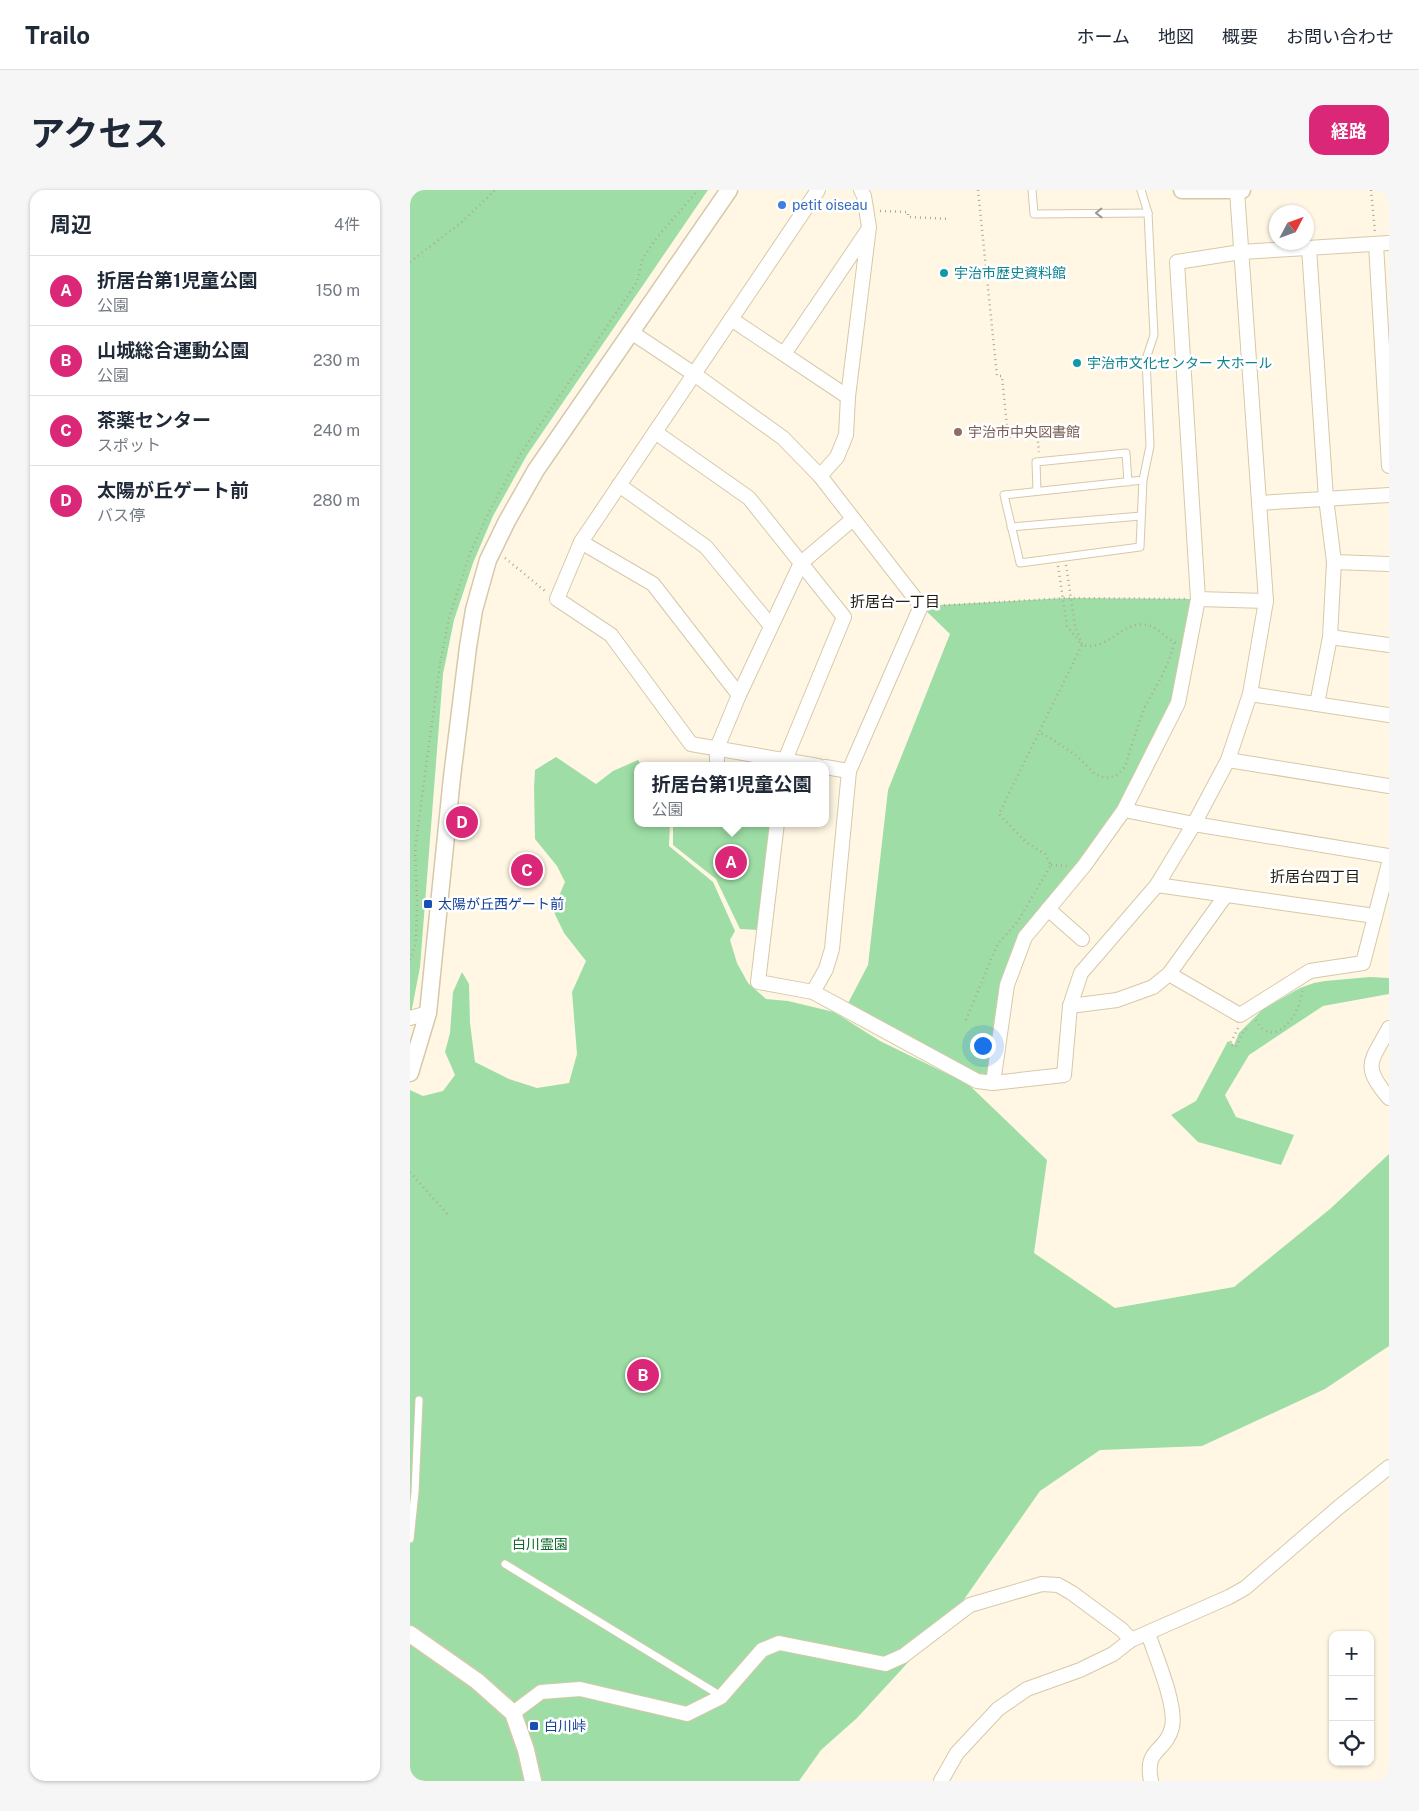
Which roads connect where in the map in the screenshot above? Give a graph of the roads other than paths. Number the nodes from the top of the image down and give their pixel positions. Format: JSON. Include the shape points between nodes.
{"nodes":[{"id":1,"x":729,"y":190,"type":"edge"},
{"id":2,"x":818,"y":190,"type":"edge"},
{"id":3,"x":861,"y":190,"type":"edge"},
{"id":4,"x":1032,"y":190,"type":"edge"},
{"id":5,"x":1141,"y":190,"type":"edge"},
{"id":6,"x":1182,"y":190,"type":"edge"},
{"id":7,"x":1237,"y":190,"type":"edge"},
{"id":8,"x":1242,"y":190,"type":"edge"},
{"id":9,"x":1148,"y":212,"type":"junction"},
{"id":10,"x":869,"y":227,"type":"junction"},
{"id":11,"x":1383,"y":243,"type":"edge"},
{"id":12,"x":1314,"y":248,"type":"edge"},
{"id":13,"x":1276,"y":250,"type":"edge"},
{"id":14,"x":1310,"y":250,"type":"edge"},
{"id":15,"x":1241,"y":252,"type":"junction"},
{"id":16,"x":1384,"y":304,"type":"edge"},
{"id":17,"x":731,"y":319,"type":"junction"},
{"id":18,"x":631,"y":332,"type":"junction"},
{"id":19,"x":784,"y":354,"type":"junction"},
{"id":20,"x":694,"y":374,"type":"junction"},
{"id":21,"x":848,"y":396,"type":"junction"},
{"id":22,"x":1388,"y":403,"type":"edge"},
{"id":23,"x":655,"y":432,"type":"junction"},
{"id":24,"x":1389,"y":466,"type":"edge"},
{"id":25,"x":820,"y":476,"type":"junction"},
{"id":26,"x":1143,"y":480,"type":"junction"},
{"id":27,"x":1128,"y":482,"type":"junction"},
{"id":28,"x":619,"y":485,"type":"junction"},
{"id":29,"x":1037,"y":492,"type":"junction"},
{"id":30,"x":1389,"y":495,"type":"edge"},
{"id":31,"x":1326,"y":498,"type":"junction"},
{"id":32,"x":1259,"y":502,"type":"junction"},
{"id":33,"x":1141,"y":516,"type":"junction"},
{"id":34,"x":853,"y":519,"type":"junction"},
{"id":35,"x":1011,"y":527,"type":"junction"},
{"id":36,"x":581,"y":542,"type":"junction"},
{"id":37,"x":1334,"y":562,"type":"junction"},
{"id":38,"x":801,"y":563,"type":"junction"},
{"id":39,"x":1389,"y":564,"type":"edge"},
{"id":40,"x":1198,"y":599,"type":"junction"},
{"id":41,"x":1266,"y":601,"type":"junction"},
{"id":42,"x":771,"y":626,"type":"junction"},
{"id":43,"x":1330,"y":637,"type":"junction"},
{"id":44,"x":1389,"y":646,"type":"edge"},
{"id":45,"x":1250,"y":694,"type":"junction"},
{"id":46,"x":739,"y":695,"type":"junction"},
{"id":47,"x":1317,"y":704,"type":"junction"},
{"id":48,"x":1389,"y":715,"type":"edge"},
{"id":49,"x":718,"y":748,"type":"junction"},
{"id":50,"x":1228,"y":760,"type":"junction"},
{"id":51,"x":717,"y":762,"type":"edge"},
{"id":52,"x":781,"y":762,"type":"edge"},
{"id":53,"x":785,"y":762,"type":"edge"},
{"id":54,"x":829,"y":768,"type":"edge"},
{"id":55,"x":849,"y":771,"type":"junction"},
{"id":56,"x":1389,"y":786,"type":"edge"},
{"id":57,"x":1124,"y":810,"type":"junction"},
{"id":58,"x":1194,"y":824,"type":"junction"},
{"id":59,"x":777,"y":827,"type":"edge"},
{"id":60,"x":1389,"y":856,"type":"edge"},
{"id":61,"x":1388,"y":868,"type":"edge"},
{"id":62,"x":1157,"y":885,"type":"junction"},
{"id":63,"x":1226,"y":895,"type":"junction"},
{"id":64,"x":1048,"y":909,"type":"junction"},
{"id":65,"x":1375,"y":916,"type":"junction"},
{"id":66,"x":1090,"y":947,"type":"junction"},
{"id":67,"x":1169,"y":974,"type":"junction"},
{"id":68,"x":812,"y":992,"type":"junction"},
{"id":69,"x":1070,"y":1006,"type":"junction"},
{"id":70,"x":428,"y":1013,"type":"junction"},
{"id":71,"x":410,"y":1018,"type":"edge"},
{"id":72,"x":1389,"y":1028,"type":"edge"},
{"id":73,"x":415,"y":1041,"type":"edge"},
{"id":74,"x":410,"y":1073,"type":"edge"},
{"id":75,"x":993,"y":1083,"type":"junction"},
{"id":76,"x":1389,"y":1098,"type":"edge"},
{"id":77,"x":419,"y":1400,"type":"dead end"},
{"id":78,"x":1389,"y":1467,"type":"edge"},
{"id":79,"x":410,"y":1539,"type":"edge"},
{"id":80,"x":505,"y":1564,"type":"dead end"},
{"id":81,"x":1148,"y":1633,"type":"junction"},
{"id":82,"x":410,"y":1634,"type":"edge"},
{"id":83,"x":1131,"y":1640,"type":"junction"},
{"id":84,"x":721,"y":1697,"type":"junction"},
{"id":85,"x":513,"y":1713,"type":"junction"},
{"id":86,"x":533,"y":1781,"type":"edge"},
{"id":87,"x":941,"y":1781,"type":"edge"},
{"id":88,"x":1151,"y":1781,"type":"edge"}],
"edges":[{"from":1,"to":18,"type":"street"},
{"from":2,"to":17,"type":"street"},
{"from":3,"to":10,"type":"street"},
{"from":9,"to":4,"type":"lane","one_way":true,"via":[[1034,214]]},
{"from":5,"to":9,"type":"lane"},
{"from":6,"to":7,"type":"street"},
{"from":7,"to":8,"type":"street"},
{"from":7,"to":15,"type":"street"},
{"from":9,"to":26,"type":"lane","via":[[1154,334],[1146,359],[1150,446]]},
{"from":10,"to":19,"type":"street"},
{"from":10,"to":21,"type":"street"},
{"from":11,"to":12,"type":"street"},
{"from":11,"to":16,"type":"street"},
{"from":13,"to":15,"type":"street"},
{"from":14,"to":31,"type":"street"},
{"from":15,"to":32,"type":"street"},
{"from":15,"to":40,"type":"street","via":[[1177,262]]},
{"from":16,"to":22,"type":"street"},
{"from":17,"to":19,"type":"street"},
{"from":17,"to":20,"type":"street"},
{"from":18,"to":20,"type":"street"},
{"from":18,"to":70,"type":"street","via":[[536,470],[488,560],[468,647]]},
{"from":19,"to":21,"type":"street"},
{"from":20,"to":23,"type":"street"},
{"from":20,"to":25,"type":"street","via":[[783,438]]},
{"from":21,"to":25,"type":"street","via":[[846,435],[837,457]]},
{"from":22,"to":24,"type":"street"},
{"from":23,"to":28,"type":"street"},
{"from":23,"to":38,"type":"street","via":[[749,498]]},
{"from":25,"to":34,"type":"street"},
{"from":26,"to":27,"type":"lane"},
{"from":26,"to":33,"type":"lane"},
{"from":27,"to":29,"type":"lane"},
{"from":27,"to":29,"type":"lane","via":[[1126,452],[1036,462]]},
{"from":28,"to":36,"type":"street"},
{"from":28,"to":42,"type":"street","via":[[706,547]]},
{"from":29,"to":35,"type":"lane","via":[[1004,495]]},
{"from":30,"to":31,"type":"street"},
{"from":31,"to":32,"type":"street"},
{"from":31,"to":37,"type":"street"},
{"from":32,"to":41,"type":"street"},
{"from":33,"to":35,"type":"lane"},
{"from":33,"to":35,"type":"lane","via":[[1140,547],[1020,563]]},
{"from":34,"to":38,"type":"street"},
{"from":34,"to":55,"type":"street","via":[[921,606]]},
{"from":36,"to":46,"type":"street","via":[[654,584]]},
{"from":36,"to":49,"type":"street","via":[[557,599],[611,635],[691,744]]},
{"from":37,"to":39,"type":"street"},
{"from":37,"to":43,"type":"street"},
{"from":38,"to":42,"type":"street"},
{"from":38,"to":53,"type":"street","via":[[844,617]]},
{"from":40,"to":41,"type":"street"},
{"from":40,"to":57,"type":"street","via":[[1178,704]]},
{"from":41,"to":45,"type":"street"},
{"from":42,"to":46,"type":"street"},
{"from":43,"to":44,"type":"street"},
{"from":43,"to":47,"type":"street"},
{"from":45,"to":47,"type":"street"},
{"from":45,"to":50,"type":"street"},
{"from":46,"to":49,"type":"street"},
{"from":47,"to":48,"type":"street"},
{"from":49,"to":51,"type":"street"},
{"from":49,"to":52,"type":"street"},
{"from":50,"to":56,"type":"street"},
{"from":50,"to":58,"type":"street"},
{"from":54,"to":55,"type":"street"},
{"from":55,"to":68,"type":"street","via":[[832,949],[826,969]]},
{"from":57,"to":58,"type":"street"},
{"from":57,"to":64,"type":"street"},
{"from":58,"to":60,"type":"street"},
{"from":58,"to":62,"type":"street"},
{"from":59,"to":68,"type":"street","via":[[758,982]]},
{"from":61,"to":65,"type":"street"},
{"from":62,"to":63,"type":"street"},
{"from":62,"to":66,"type":"street"},
{"from":63,"to":65,"type":"street"},
{"from":63,"to":67,"type":"street"},
{"from":64,"to":66,"type":"street"},
{"from":64,"to":75,"type":"street","via":[[1025,937],[1007,985]]},
{"from":65,"to":67,"type":"street","via":[[1363,963],[1310,971],[1240,1015]]},
{"from":66,"to":69,"type":"street"},
{"from":67,"to":69,"type":"street","via":[[1153,987],[1135,995]]},
{"from":68,"to":75,"type":"street","via":[[976,1081]]},
{"from":69,"to":75,"type":"street","via":[[1064,1075]]},
{"from":70,"to":71,"type":"street"},
{"from":70,"to":73,"type":"street"},
{"from":72,"to":76,"type":"street","via":[[1371,1070],[1376,1083]]},
{"from":73,"to":74,"type":"street"},
{"from":77,"to":79,"type":"lane"},
{"from":78,"to":81,"type":"street","via":[[1246,1588]]},
{"from":80,"to":84,"type":"lane"},
{"from":81,"to":83,"type":"street"},
{"from":81,"to":88,"type":"street","via":[[1172,1704],[1173,1724],[1169,1735],[1150,1760]]},
{"from":82,"to":85,"type":"street","via":[[477,1681]]},
{"from":83,"to":84,"type":"street","via":[[1072,1593],[1058,1585],[1042,1584],[970,1605],[903,1656],[885,1664],[779,1643],[762,1650]]},
{"from":83,"to":87,"type":"street","via":[[1080,1670],[1027,1688],[998,1709],[957,1754]]},
{"from":84,"to":85,"type":"street","via":[[687,1714],[580,1689],[542,1692]]},
{"from":85,"to":86,"type":"street"}]}
